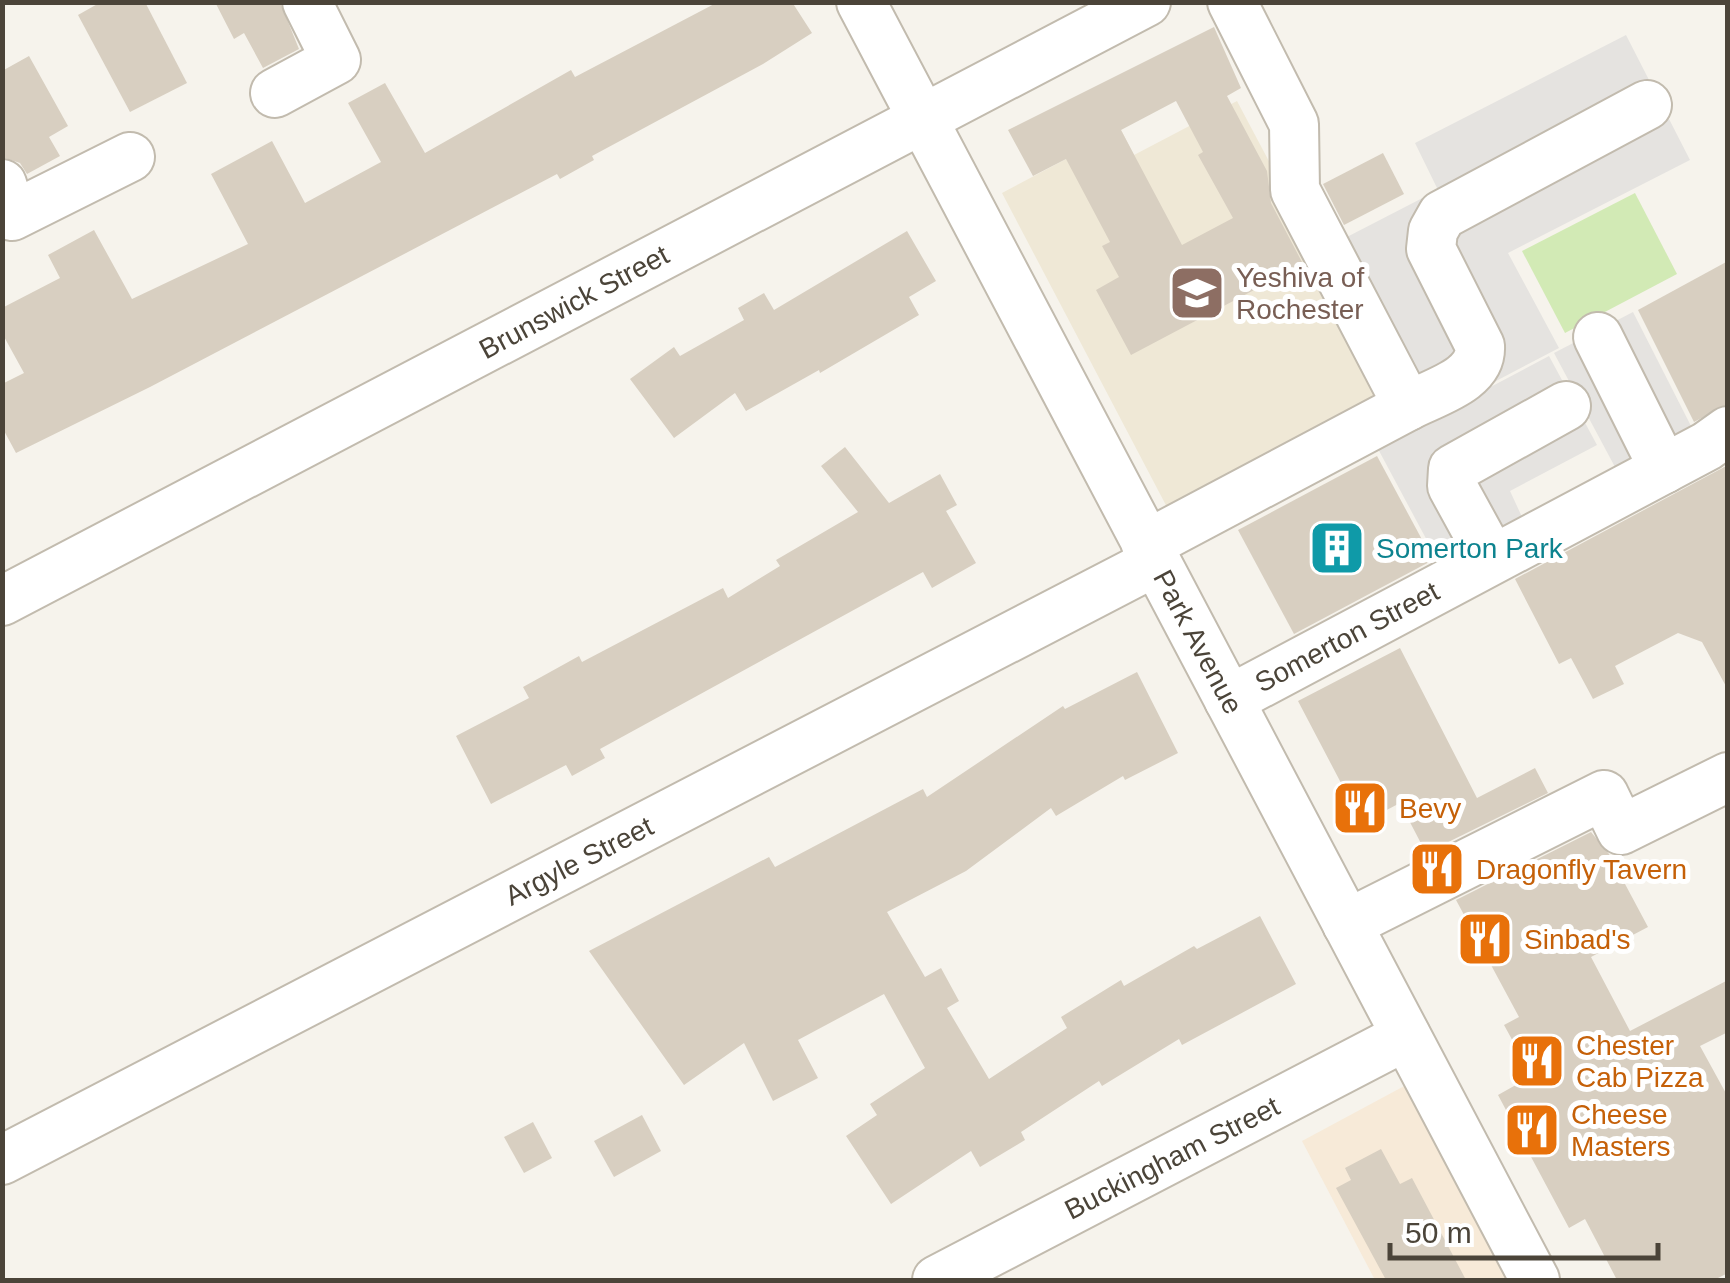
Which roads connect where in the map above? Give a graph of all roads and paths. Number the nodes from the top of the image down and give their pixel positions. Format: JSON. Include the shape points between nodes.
{"nodes":[{"id":1,"x":307,"y":2,"type":"edge"},
{"id":2,"x":860,"y":2,"type":"edge"},
{"id":3,"x":1146,"y":2,"type":"edge"},
{"id":4,"x":1232,"y":2,"type":"edge"},
{"id":5,"x":275,"y":93,"type":"dead end"},
{"id":6,"x":1647,"y":106,"type":"dead end"},
{"id":7,"x":923,"y":120,"type":"junction"},
{"id":8,"x":130,"y":157,"type":"dead end"},
{"id":9,"x":5,"y":208,"type":"edge"},
{"id":10,"x":1598,"y":337,"type":"dead end"},
{"id":11,"x":1408,"y":406,"type":"junction"},
{"id":12,"x":1566,"y":406,"type":"dead end"},
{"id":13,"x":1728,"y":431,"type":"edge"},
{"id":14,"x":1664,"y":469,"type":"junction"},
{"id":15,"x":1150,"y":554,"type":"junction"},
{"id":16,"x":1492,"y":559,"type":"junction"},
{"id":17,"x":2,"y":600,"type":"edge"},
{"id":18,"x":1229,"y":700,"type":"junction"},
{"id":19,"x":1728,"y":777,"type":"edge"},
{"id":20,"x":1347,"y":924,"type":"junction"},
{"id":21,"x":1406,"y":1036,"type":"junction"},
{"id":22,"x":2,"y":1160,"type":"edge"},
{"id":23,"x":937,"y":1280,"type":"edge"},
{"id":24,"x":1536,"y":1280,"type":"edge"}],
"edges":[{"from":1,"to":5,"type":"street","via":[[336,60]]},
{"from":2,"to":7,"type":"street","name":"Park Avenue"},
{"from":3,"to":7,"type":"street","name":"Brunswick Street"},
{"from":4,"to":11,"type":"street","via":[[1294,124],[1295,190]]},
{"from":6,"to":11,"type":"street","name":"Argyle Street","via":[[1442,215],[1431,249],[1480,346],[1480,360],[1473,372]]},
{"from":7,"to":15,"type":"street","name":"Park Avenue"},
{"from":7,"to":17,"type":"street","name":"Brunswick Street"},
{"from":8,"to":9,"type":"street"},
{"from":10,"to":14,"type":"street"},
{"from":11,"to":15,"type":"street","name":"Argyle Street"},
{"from":12,"to":16,"type":"street","via":[[1453,469],[1452,486]]},
{"from":13,"to":14,"type":"street","name":"Somerton Street"},
{"from":14,"to":16,"type":"street","name":"Somerton Street"},
{"from":15,"to":18,"type":"street","name":"Park Avenue"},
{"from":15,"to":22,"type":"street","name":"Argyle Street"},
{"from":16,"to":18,"type":"street","name":"Somerton Street"},
{"from":18,"to":20,"type":"street","name":"Park Avenue"},
{"from":19,"to":20,"type":"street","via":[[1622,830],[1604,795]]},
{"from":20,"to":21,"type":"street","name":"Park Avenue"},
{"from":21,"to":23,"type":"street","name":"Buckingham Street"},
{"from":21,"to":24,"type":"street","name":"Park Avenue"}]}
